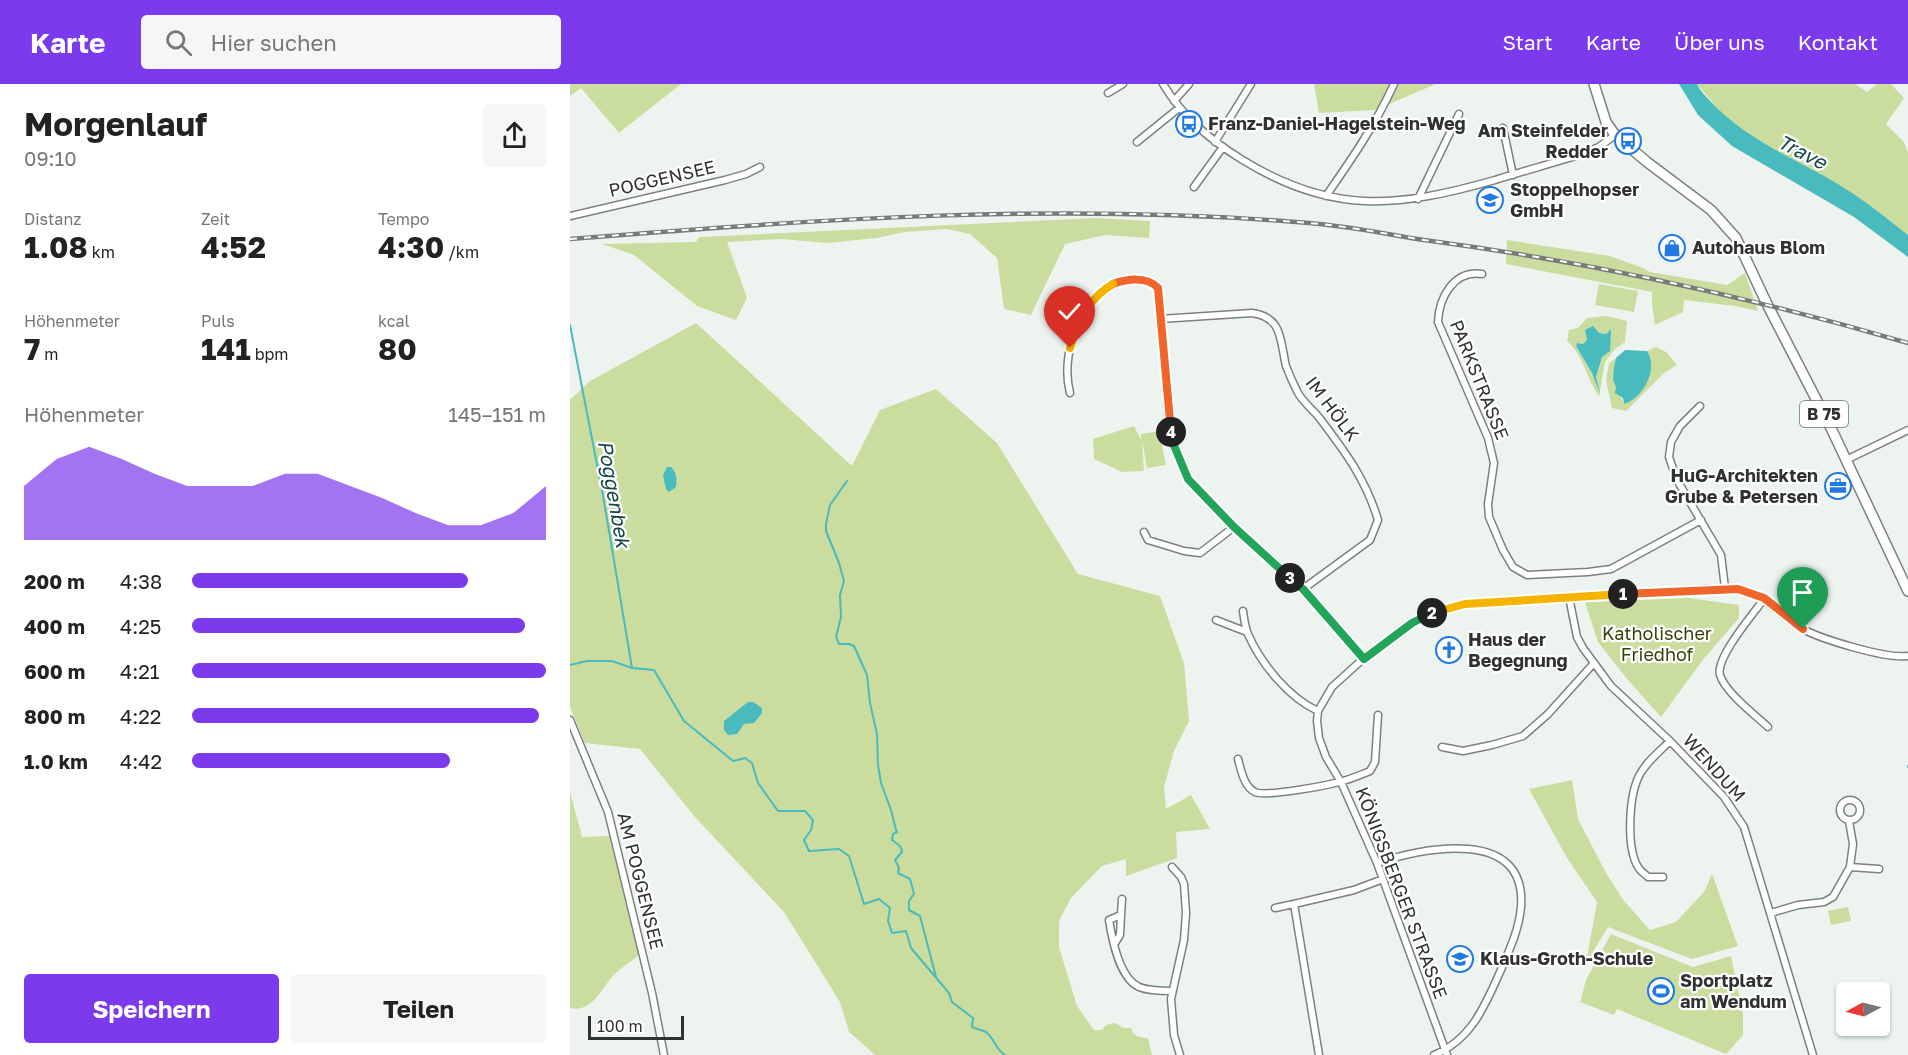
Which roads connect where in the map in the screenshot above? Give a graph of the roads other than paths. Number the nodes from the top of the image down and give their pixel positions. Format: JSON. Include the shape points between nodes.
{"nodes":[{"id":1,"x":1123,"y":84,"type":"edge"},
{"id":2,"x":1163,"y":84,"type":"edge"},
{"id":3,"x":1189,"y":84,"type":"edge"},
{"id":4,"x":1251,"y":84,"type":"edge"},
{"id":5,"x":1394,"y":84,"type":"edge"},
{"id":6,"x":1594,"y":84,"type":"edge"},
{"id":7,"x":1108,"y":93,"type":"dead end"},
{"id":8,"x":1174,"y":101,"type":"junction"},
{"id":9,"x":1179,"y":108,"type":"junction"},
{"id":10,"x":1459,"y":114,"type":"dead end"},
{"id":11,"x":1503,"y":128,"type":"dead end"},
{"id":12,"x":1615,"y":135,"type":"junction"},
{"id":13,"x":1137,"y":142,"type":"dead end"},
{"id":14,"x":1215,"y":142,"type":"junction"},
{"id":15,"x":1223,"y":147,"type":"junction"},
{"id":16,"x":760,"y":167,"type":"dead end"},
{"id":17,"x":1513,"y":175,"type":"junction"},
{"id":18,"x":1194,"y":187,"type":"dead end"},
{"id":19,"x":1326,"y":196,"type":"junction"},
{"id":20,"x":1418,"y":199,"type":"junction"},
{"id":21,"x":570,"y":216,"type":"edge"},
{"id":22,"x":1482,"y":274,"type":"dead end"},
{"id":23,"x":1160,"y":320,"type":"junction"},
{"id":24,"x":1070,"y":393,"type":"dead end"},
{"id":25,"x":1700,"y":406,"type":"dead end"},
{"id":26,"x":1908,"y":430,"type":"edge"},
{"id":27,"x":1846,"y":460,"type":"junction"},
{"id":28,"x":1701,"y":520,"type":"junction"},
{"id":29,"x":1234,"y":527,"type":"junction"},
{"id":30,"x":1144,"y":532,"type":"dead end"},
{"id":31,"x":1725,"y":588,"type":"junction"},
{"id":32,"x":1303,"y":589,"type":"junction"},
{"id":33,"x":1908,"y":591,"type":"edge"},
{"id":34,"x":1569,"y":597,"type":"junction"},
{"id":35,"x":1764,"y":598,"type":"junction"},
{"id":36,"x":1243,"y":611,"type":"dead end"},
{"id":37,"x":1215,"y":620,"type":"dead end"},
{"id":38,"x":1247,"y":632,"type":"junction"},
{"id":39,"x":1908,"y":656,"type":"edge"},
{"id":40,"x":1364,"y":659,"type":"junction"},
{"id":41,"x":1594,"y":663,"type":"junction"},
{"id":42,"x":1318,"y":711,"type":"junction"},
{"id":43,"x":1378,"y":715,"type":"dead end"},
{"id":44,"x":570,"y":720,"type":"edge"},
{"id":45,"x":1768,"y":728,"type":"dead end"},
{"id":46,"x":1670,"y":741,"type":"junction"},
{"id":47,"x":1442,"y":747,"type":"dead end"},
{"id":48,"x":1238,"y":759,"type":"dead end"},
{"id":49,"x":1341,"y":782,"type":"junction"},
{"id":50,"x":1849,"y":821,"type":"dead end"},
{"id":51,"x":1377,"y":863,"type":"junction"},
{"id":52,"x":1172,"y":867,"type":"dead end"},
{"id":53,"x":1850,"y":867,"type":"junction"},
{"id":54,"x":1879,"y":869,"type":"dead end"},
{"id":55,"x":1663,"y":877,"type":"dead end"},
{"id":56,"x":1383,"y":879,"type":"junction"},
{"id":57,"x":1122,"y":899,"type":"dead end"},
{"id":58,"x":1294,"y":904,"type":"junction"},
{"id":59,"x":1275,"y":908,"type":"dead end"},
{"id":60,"x":1771,"y":913,"type":"junction"},
{"id":61,"x":1121,"y":915,"type":"junction"},
{"id":62,"x":1114,"y":943,"type":"junction"},
{"id":63,"x":1172,"y":991,"type":"junction"},
{"id":64,"x":1446,"y":1053,"type":"edge"},
{"id":65,"x":664,"y":1055,"type":"edge"},
{"id":66,"x":1180,"y":1055,"type":"edge"},
{"id":67,"x":1319,"y":1055,"type":"edge"},
{"id":68,"x":1434,"y":1055,"type":"edge"},
{"id":69,"x":1813,"y":1055,"type":"edge"}],
"edges":[{"from":1,"to":7,"type":"street"},
{"from":2,"to":8,"type":"street"},
{"from":3,"to":8,"type":"street"},
{"from":4,"to":14,"type":"street"},
{"from":5,"to":19,"type":"street","via":[[1382,111]]},
{"from":6,"to":12,"type":"main road","number":"B 75","via":[[1606,122]]},
{"from":8,"to":9,"type":"street"},
{"from":9,"to":13,"type":"street"},
{"from":9,"to":14,"type":"street"},
{"from":10,"to":20,"type":"street"},
{"from":11,"to":17,"type":"street"},
{"from":12,"to":17,"type":"street","via":[[1582,154]]},
{"from":12,"to":27,"type":"main road","number":"B 75","via":[[1712,210],[1736,238]]},
{"from":14,"to":15,"type":"street"},
{"from":15,"to":18,"type":"street"},
{"from":15,"to":19,"type":"street","via":[[1274,177]]},
{"from":16,"to":21,"type":"street","name":"POGGENSEE","via":[[725,180]]},
{"from":17,"to":20,"type":"street"},
{"from":19,"to":20,"type":"street","via":[[1378,202]]},
{"from":22,"to":28,"type":"street","name":"PARKSTRASSE","via":[[1473,272],[1448,288],[1438,322],[1488,438],[1494,463],[1489,517],[1513,567],[1527,574],[1611,569]]},
{"from":23,"to":24,"type":"street","via":[[1155,284],[1126,280],[1101,292],[1087,308],[1072,339],[1068,357]]},
{"from":23,"to":29,"type":"street","via":[[1173,443],[1188,479]]},
{"from":23,"to":32,"type":"street","name":"IM HÖLK","via":[[1252,313],[1274,322],[1299,395],[1352,460],[1371,496],[1378,520],[1370,540]]},
{"from":25,"to":28,"type":"street","via":[[1680,426],[1671,442],[1669,457],[1677,480]]},
{"from":26,"to":27,"type":"street"},
{"from":27,"to":33,"type":"main road","number":"B 75"},
{"from":28,"to":31,"type":"street","via":[[1721,555]]},
{"from":29,"to":30,"type":"street","via":[[1200,553],[1148,540]]},
{"from":29,"to":32,"type":"street"},
{"from":31,"to":34,"type":"street"},
{"from":31,"to":35,"type":"street"},
{"from":32,"to":40,"type":"street"},
{"from":34,"to":40,"type":"street","via":[[1465,604],[1439,611],[1412,623]]},
{"from":34,"to":41,"type":"street","name":"WENDUM","via":[[1582,648]]},
{"from":35,"to":39,"type":"street","via":[[1815,634],[1881,654]]},
{"from":35,"to":45,"type":"street","via":[[1727,652],[1719,671],[1725,685]]},
{"from":36,"to":38,"type":"street"},
{"from":37,"to":38,"type":"street"},
{"from":38,"to":42,"type":"street","via":[[1269,668],[1293,694]]},
{"from":40,"to":42,"type":"street","via":[[1332,687]]},
{"from":41,"to":46,"type":"street","name":"WENDUM","via":[[1611,686]]},
{"from":41,"to":47,"type":"street","via":[[1523,736],[1463,751]]},
{"from":42,"to":49,"type":"street","name":"KÖNIGSBERGER STRASSE","via":[[1319,738]]},
{"from":43,"to":49,"type":"street","via":[[1370,771]]},
{"from":44,"to":65,"type":"street","name":"AM POGGENSEE","via":[[608,812]]},
{"from":46,"to":55,"type":"street","via":[[1639,776],[1630,812],[1630,836],[1637,866],[1648,877]]},
{"from":46,"to":60,"type":"street","name":"WENDUM","via":[[1724,797],[1739,819]]},
{"from":48,"to":49,"type":"street","via":[[1249,788],[1258,793]]},
{"from":49,"to":51,"type":"street","name":"KÖNIGSBERGER STRASSE"},
{"from":50,"to":53,"type":"street","via":[[1853,844]]},
{"from":51,"to":56,"type":"street","name":"KÖNIGSBERGER STRASSE"},
{"from":51,"to":64,"type":"street","via":[[1410,854],[1463,848],[1493,855],[1509,865],[1517,878],[1521,908],[1515,935],[1482,1012]]},
{"from":52,"to":63,"type":"street","via":[[1184,884],[1186,913]]},
{"from":53,"to":54,"type":"street"},
{"from":53,"to":60,"type":"street","via":[[1833,897]]},
{"from":56,"to":58,"type":"street"},
{"from":56,"to":64,"type":"street","name":"KÖNIGSBERGER STRASSE"},
{"from":57,"to":61,"type":"street"},
{"from":58,"to":59,"type":"street"},
{"from":58,"to":67,"type":"street"},
{"from":60,"to":69,"type":"street","name":"WENDUM"},
{"from":61,"to":62,"type":"street","via":[[1120,935]]},
{"from":61,"to":62,"type":"street","via":[[1109,920]]},
{"from":62,"to":63,"type":"street","via":[[1122,969],[1137,986]]},
{"from":63,"to":66,"type":"street"},
{"from":64,"to":68,"type":"street"}]}
